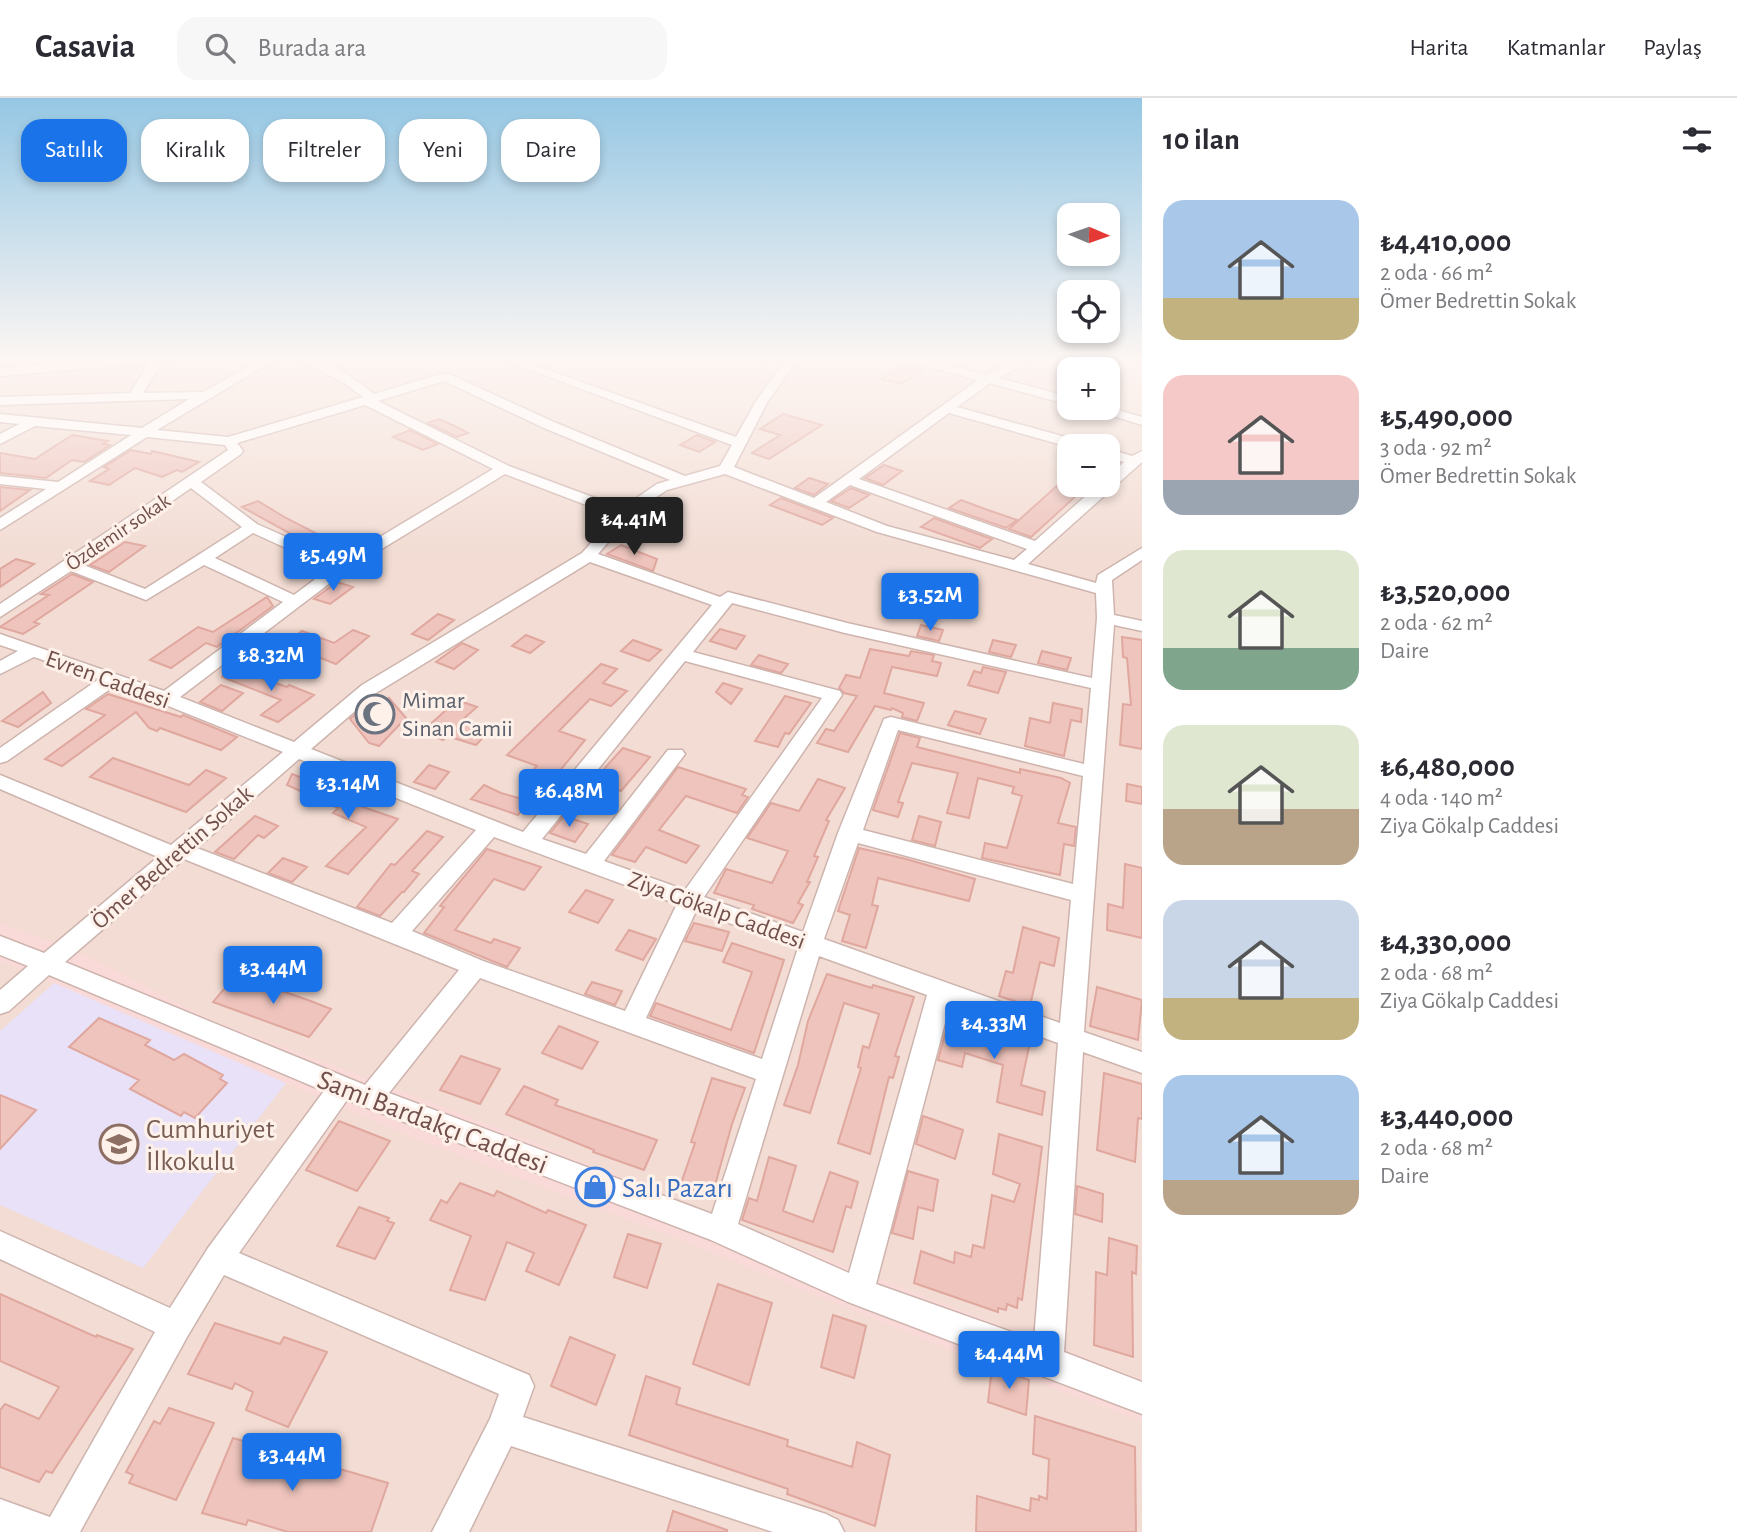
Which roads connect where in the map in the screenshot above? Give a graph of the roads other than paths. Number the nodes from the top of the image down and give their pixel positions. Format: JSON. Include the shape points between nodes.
{"nodes":[{"id":1,"x":27,"y":425,"type":"edge"},
{"id":2,"x":62,"y":425,"type":"edge"},
{"id":3,"x":158,"y":425,"type":"edge"},
{"id":4,"x":296,"y":425,"type":"edge"},
{"id":5,"x":418,"y":425,"type":"edge"},
{"id":6,"x":549,"y":425,"type":"edge"},
{"id":7,"x":690,"y":425,"type":"edge"},
{"id":8,"x":749,"y":425,"type":"edge"},
{"id":9,"x":924,"y":425,"type":"edge"},
{"id":10,"x":1007,"y":425,"type":"edge"},
{"id":11,"x":145,"y":433,"type":"junction"},
{"id":12,"x":1057,"y":439,"type":"edge"},
{"id":13,"x":0,"y":440,"type":"edge"},
{"id":14,"x":740,"y":443,"type":"junction"},
{"id":15,"x":233,"y":446,"type":"junction"},
{"id":16,"x":1136,"y":465,"type":"edge"},
{"id":17,"x":504,"y":469,"type":"junction"},
{"id":18,"x":726,"y":469,"type":"junction"},
{"id":19,"x":1120,"y":475,"type":"edge"},
{"id":20,"x":848,"y":480,"type":"junction"},
{"id":21,"x":2,"y":481,"type":"edge"},
{"id":22,"x":684,"y":481,"type":"junction"},
{"id":23,"x":193,"y":483,"type":"junction"},
{"id":24,"x":59,"y":486,"type":"junction"},
{"id":25,"x":1093,"y":497,"type":"edge"},
{"id":26,"x":816,"y":503,"type":"junction"},
{"id":27,"x":625,"y":514,"type":"junction"},
{"id":28,"x":0,"y":525,"type":"edge"},
{"id":29,"x":252,"y":527,"type":"junction"},
{"id":30,"x":1037,"y":547,"type":"junction"},
{"id":31,"x":1142,"y":553,"type":"edge"},
{"id":32,"x":588,"y":556,"type":"junction"},
{"id":33,"x":203,"y":558,"type":"junction"},
{"id":34,"x":70,"y":565,"type":"junction"},
{"id":35,"x":1017,"y":566,"type":"junction"},
{"id":36,"x":341,"y":567,"type":"junction"},
{"id":37,"x":1104,"y":590,"type":"junction"},
{"id":38,"x":296,"y":602,"type":"junction"},
{"id":39,"x":722,"y":603,"type":"junction"},
{"id":40,"x":0,"y":612,"type":"edge"},
{"id":41,"x":1106,"y":618,"type":"junction"},
{"id":42,"x":1142,"y":626,"type":"edge"},
{"id":43,"x":0,"y":639,"type":"edge"},
{"id":44,"x":31,"y":651,"type":"junction"},
{"id":45,"x":681,"y":654,"type":"junction"},
{"id":46,"x":0,"y":669,"type":"edge"},
{"id":47,"x":113,"y":678,"type":"junction"},
{"id":48,"x":1100,"y":685,"type":"junction"},
{"id":49,"x":165,"y":699,"type":"junction"},
{"id":50,"x":295,"y":751,"type":"junction"},
{"id":51,"x":675,"y":754,"type":"dead end"},
{"id":52,"x":0,"y":757,"type":"edge"},
{"id":53,"x":1092,"y":772,"type":"junction"},
{"id":54,"x":0,"y":781,"type":"edge"},
{"id":55,"x":490,"y":828,"type":"junction"},
{"id":56,"x":849,"y":832,"type":"junction"},
{"id":57,"x":528,"y":841,"type":"junction"},
{"id":58,"x":177,"y":852,"type":"junction"},
{"id":59,"x":590,"y":864,"type":"junction"},
{"id":60,"x":1083,"y":895,"type":"junction"},
{"id":61,"x":690,"y":900,"type":"junction"},
{"id":62,"x":396,"y":934,"type":"junction"},
{"id":63,"x":811,"y":943,"type":"junction"},
{"id":64,"x":0,"y":945,"type":"edge"},
{"id":65,"x":47,"y":965,"type":"junction"},
{"id":66,"x":475,"y":967,"type":"junction"},
{"id":67,"x":941,"y":990,"type":"junction"},
{"id":68,"x":0,"y":1004,"type":"edge"},
{"id":69,"x":631,"y":1023,"type":"junction"},
{"id":70,"x":1071,"y":1037,"type":"junction"},
{"id":71,"x":1142,"y":1063,"type":"edge"},
{"id":72,"x":770,"y":1073,"type":"junction"},
{"id":73,"x":342,"y":1087,"type":"junction"},
{"id":74,"x":370,"y":1098,"type":"junction"},
{"id":75,"x":721,"y":1231,"type":"junction"},
{"id":76,"x":0,"y":1245,"type":"edge"},
{"id":77,"x":218,"y":1258,"type":"junction"},
{"id":78,"x":859,"y":1292,"type":"junction"},
{"id":79,"x":176,"y":1326,"type":"junction"},
{"id":80,"x":1048,"y":1361,"type":"junction"},
{"id":81,"x":1142,"y":1398,"type":"edge"},
{"id":82,"x":503,"y":1427,"type":"junction"},
{"id":83,"x":0,"y":1516,"type":"edge"},
{"id":84,"x":44,"y":1532,"type":"edge"},
{"id":85,"x":61,"y":1532,"type":"edge"},
{"id":86,"x":450,"y":1532,"type":"edge"},
{"id":87,"x":826,"y":1532,"type":"edge"}],
"edges":[{"from":1,"to":13,"type":"street"},
{"from":2,"to":11,"type":"street"},
{"from":3,"to":11,"type":"street"},
{"from":4,"to":15,"type":"street"},
{"from":5,"to":17,"type":"street"},
{"from":6,"to":22,"type":"street"},
{"from":7,"to":14,"type":"street"},
{"from":8,"to":14,"type":"street"},
{"from":9,"to":20,"type":"street"},
{"from":10,"to":12,"type":"street"},
{"from":11,"to":15,"type":"street"},
{"from":11,"to":24,"type":"street"},
{"from":14,"to":18,"type":"street"},
{"from":15,"to":23,"type":"street","name":"Özdemir sokak"},
{"from":16,"to":19,"type":"street"},
{"from":17,"to":27,"type":"street"},
{"from":17,"to":36,"type":"street"},
{"from":18,"to":22,"type":"street","name":"Ömer Bedrettin Sokak"},
{"from":18,"to":26,"type":"street"},
{"from":20,"to":26,"type":"street"},
{"from":20,"to":30,"type":"street"},
{"from":21,"to":24,"type":"street"},
{"from":22,"to":27,"type":"street","name":"Ömer Bedrettin Sokak","via":[[662,487]]},
{"from":23,"to":29,"type":"street"},
{"from":23,"to":34,"type":"street","name":"Özdemir sokak"},
{"from":24,"to":28,"type":"street"},
{"from":25,"to":30,"type":"street"},
{"from":26,"to":35,"type":"street","via":[[882,528]]},
{"from":27,"to":32,"type":"street","name":"Ömer Bedrettin Sokak"},
{"from":29,"to":33,"type":"street"},
{"from":29,"to":36,"type":"street"},
{"from":30,"to":35,"type":"street"},
{"from":31,"to":37,"type":"street","via":[[1104,578]]},
{"from":32,"to":39,"type":"street"},
{"from":32,"to":50,"type":"street","name":"Ömer Bedrettin Sokak","via":[[369,690]]},
{"from":33,"to":34,"type":"street","via":[[146,595]]},
{"from":33,"to":38,"type":"street"},
{"from":34,"to":40,"type":"street","name":"Özdemir sokak"},
{"from":35,"to":37,"type":"street"},
{"from":36,"to":38,"type":"street"},
{"from":37,"to":41,"type":"street"},
{"from":38,"to":49,"type":"street"},
{"from":39,"to":45,"type":"street"},
{"from":39,"to":48,"type":"street","via":[[727,597]]},
{"from":41,"to":42,"type":"street"},
{"from":41,"to":48,"type":"street"},
{"from":43,"to":44,"type":"street","name":"Evren Caddesi"},
{"from":44,"to":46,"type":"street"},
{"from":44,"to":47,"type":"street","name":"Evren Caddesi"},
{"from":45,"to":57,"type":"street"},
{"from":45,"to":61,"type":"street","via":[[833,695]]},
{"from":47,"to":49,"type":"street","name":"Evren Caddesi"},
{"from":47,"to":52,"type":"street"},
{"from":48,"to":53,"type":"street"},
{"from":49,"to":50,"type":"street","name":"Evren Caddesi"},
{"from":50,"to":55,"type":"street","name":"Ziya Gökalp Caddesi"},
{"from":50,"to":58,"type":"street","name":"Ömer Bedrettin Sokak"},
{"from":51,"to":59,"type":"street"},
{"from":53,"to":56,"type":"street","via":[[891,723]]},
{"from":53,"to":60,"type":"street"},
{"from":54,"to":58,"type":"street"},
{"from":55,"to":57,"type":"street","name":"Ziya Gökalp Caddesi"},
{"from":55,"to":62,"type":"street"},
{"from":56,"to":60,"type":"street"},
{"from":56,"to":63,"type":"street"},
{"from":57,"to":59,"type":"street","name":"Ziya Gökalp Caddesi"},
{"from":58,"to":62,"type":"street"},
{"from":58,"to":65,"type":"street","name":"Ömer Bedrettin Sokak"},
{"from":59,"to":61,"type":"street","name":"Ziya Gökalp Caddesi"},
{"from":60,"to":70,"type":"street"},
{"from":61,"to":63,"type":"street","name":"Ziya Gökalp Caddesi"},
{"from":61,"to":69,"type":"street"},
{"from":62,"to":66,"type":"street"},
{"from":63,"to":67,"type":"street","name":"Ziya Gökalp Caddesi"},
{"from":63,"to":72,"type":"street"},
{"from":64,"to":65,"type":"street","name":"Sami Bardakçı Caddesi"},
{"from":65,"to":68,"type":"street","name":"Ömer Bedrettin Sokak"},
{"from":65,"to":73,"type":"street","name":"Sami Bardakçı Caddesi"},
{"from":66,"to":69,"type":"street"},
{"from":66,"to":74,"type":"street"},
{"from":67,"to":70,"type":"street","name":"Ziya Gökalp Caddesi"},
{"from":67,"to":78,"type":"street"},
{"from":69,"to":72,"type":"street"},
{"from":70,"to":71,"type":"street","name":"Ziya Gökalp Caddesi"},
{"from":70,"to":80,"type":"street"},
{"from":72,"to":75,"type":"street"},
{"from":73,"to":74,"type":"street","name":"Sami Bardakçı Caddesi"},
{"from":73,"to":77,"type":"street"},
{"from":74,"to":75,"type":"street","name":"Sami Bardakçı Caddesi"},
{"from":75,"to":78,"type":"street","name":"Sami Bardakçı Caddesi"},
{"from":76,"to":79,"type":"street"},
{"from":77,"to":79,"type":"street"},
{"from":77,"to":82,"type":"street","via":[[518,1386]]},
{"from":78,"to":80,"type":"street","name":"Sami Bardakçı Caddesi"},
{"from":79,"to":85,"type":"street"},
{"from":80,"to":81,"type":"street","name":"Sami Bardakçı Caddesi"},
{"from":82,"to":86,"type":"street"},
{"from":82,"to":87,"type":"street"},
{"from":83,"to":84,"type":"street"}]}
